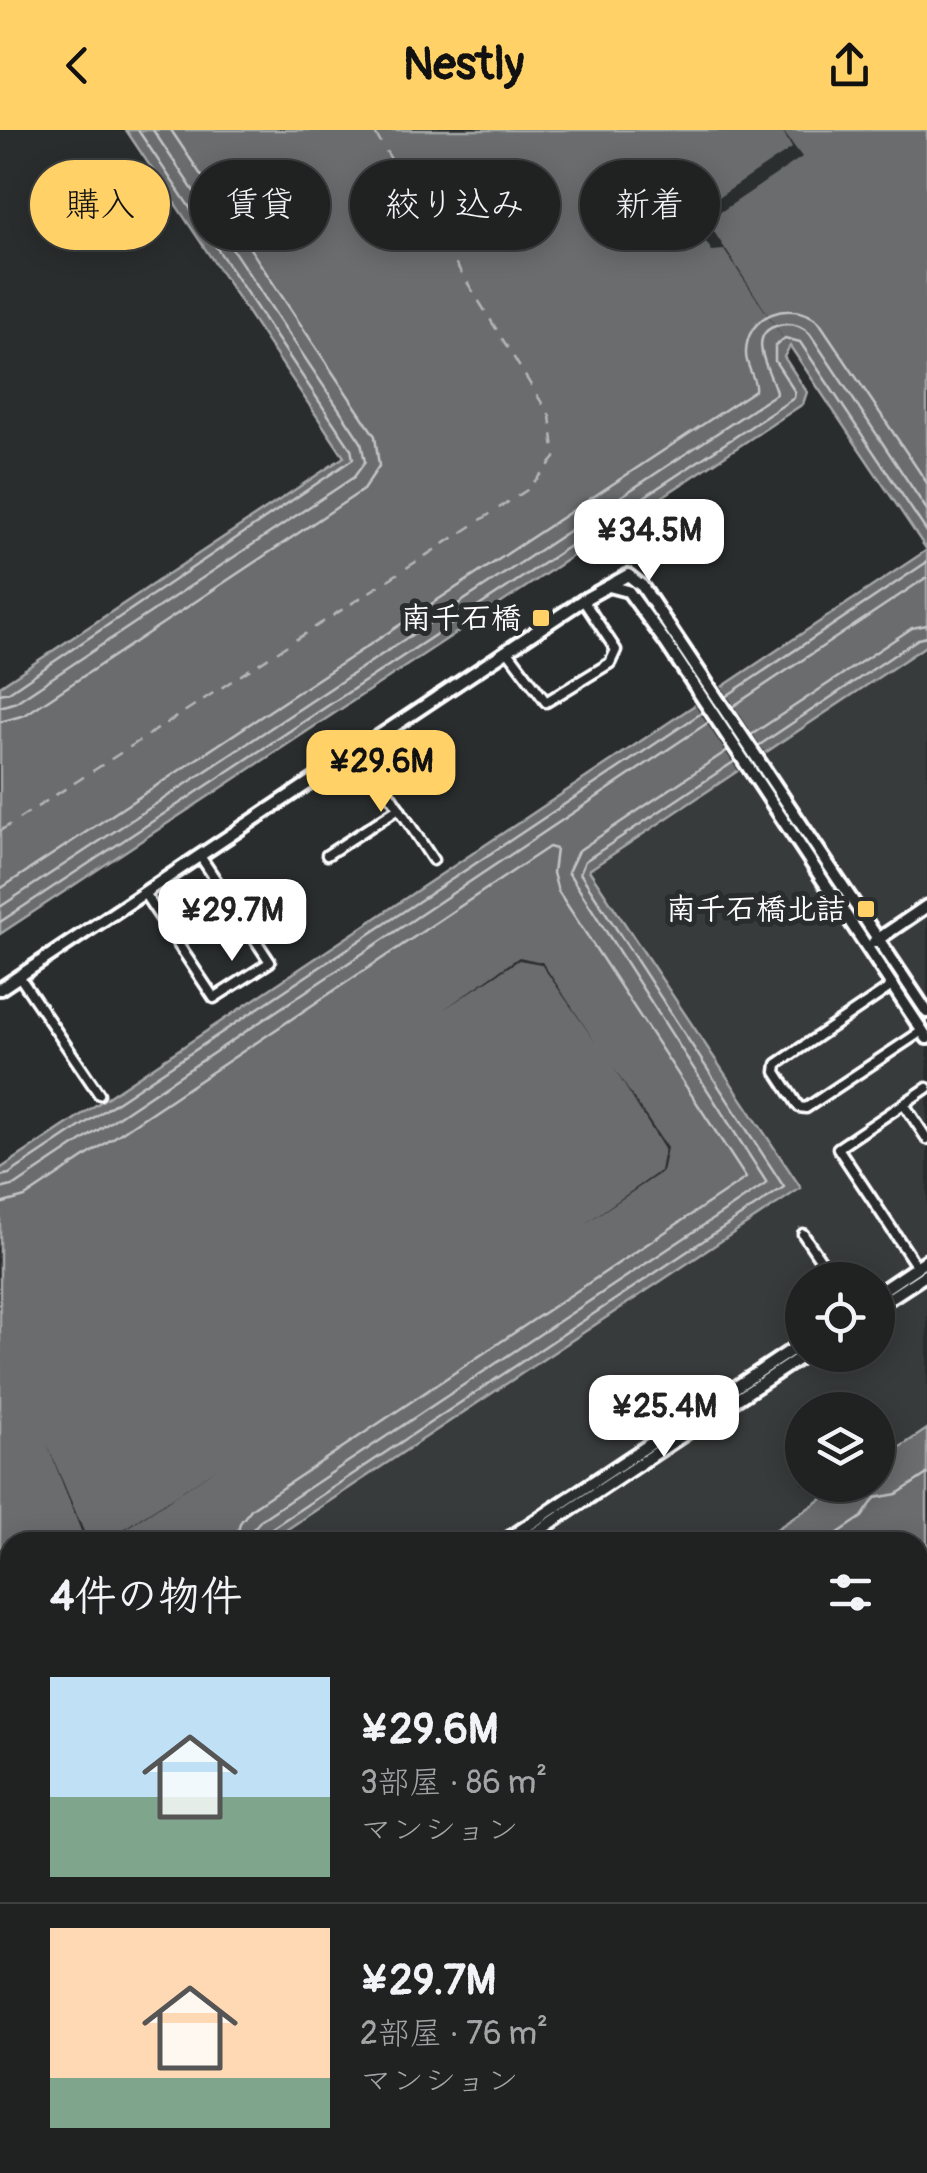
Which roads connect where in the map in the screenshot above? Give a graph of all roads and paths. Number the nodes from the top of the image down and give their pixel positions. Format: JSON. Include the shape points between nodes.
{"nodes":[{"id":1,"x":583,"y":600,"type":"junction"},
{"id":2,"x":508,"y":650,"type":"junction"},
{"id":3,"x":360,"y":749,"type":"junction"},
{"id":4,"x":763,"y":779,"type":"junction"},
{"id":5,"x":399,"y":808,"type":"junction"},
{"id":6,"x":327,"y":854,"type":"dead end"},
{"id":7,"x":200,"y":856,"type":"junction"},
{"id":8,"x":433,"y":860,"type":"dead end"},
{"id":9,"x":144,"y":893,"type":"junction"},
{"id":10,"x":927,"y":906,"type":"edge"},
{"id":11,"x":878,"y":939,"type":"junction"},
{"id":12,"x":866,"y":947,"type":"junction"},
{"id":13,"x":20,"y":976,"type":"junction"},
{"id":14,"x":892,"y":986,"type":"junction"},
{"id":15,"x":0,"y":989,"type":"edge"},
{"id":16,"x":927,"y":1012,"type":"edge"},
{"id":17,"x":924,"y":1035,"type":"edge"},
{"id":18,"x":927,"y":1088,"type":"edge"},
{"id":19,"x":99,"y":1094,"type":"dead end"},
{"id":20,"x":904,"y":1104,"type":"junction"},
{"id":21,"x":927,"y":1139,"type":"edge"},
{"id":22,"x":804,"y":1234,"type":"dead end"},
{"id":23,"x":822,"y":1262,"type":"edge"},
{"id":24,"x":924,"y":1267,"type":"edge"},
{"id":25,"x":895,"y":1283,"type":"edge"},
{"id":26,"x":895,"y":1292,"type":"edge"},
{"id":27,"x":785,"y":1358,"type":"edge"},
{"id":28,"x":785,"y":1365,"type":"edge"},
{"id":29,"x":765,"y":1375,"type":"junction"},
{"id":30,"x":531,"y":1532,"type":"edge"}],
"edges":[{"from":1,"to":2,"type":"street"},
{"from":1,"to":2,"type":"street","via":[[616,654],[596,672],[546,702]]},
{"from":1,"to":4,"type":"street","via":[[620,577],[633,577]]},
{"from":2,"to":3,"type":"street"},
{"from":3,"to":5,"type":"street"},
{"from":3,"to":7,"type":"street"},
{"from":4,"to":11,"type":"street"},
{"from":4,"to":12,"type":"street"},
{"from":5,"to":6,"type":"street"},
{"from":5,"to":8,"type":"street"},
{"from":7,"to":9,"type":"street"},
{"from":7,"to":9,"type":"street","via":[[270,962],[214,998]]},
{"from":9,"to":13,"type":"street"},
{"from":10,"to":11,"type":"street"},
{"from":11,"to":12,"type":"street"},
{"from":11,"to":16,"type":"street"},
{"from":12,"to":14,"type":"street"},
{"from":13,"to":15,"type":"street"},
{"from":13,"to":19,"type":"street"},
{"from":14,"to":17,"type":"street"},
{"from":14,"to":17,"type":"street","via":[[777,1064],[776,1072],[806,1108]]},
{"from":18,"to":20,"type":"street"},
{"from":20,"to":21,"type":"street"},
{"from":20,"to":24,"type":"street","via":[[838,1148]]},
{"from":22,"to":23,"type":"street"},
{"from":24,"to":25,"type":"street"},
{"from":24,"to":26,"type":"street"},
{"from":27,"to":29,"type":"street"},
{"from":28,"to":29,"type":"street"},
{"from":29,"to":30,"type":"street"}]}
